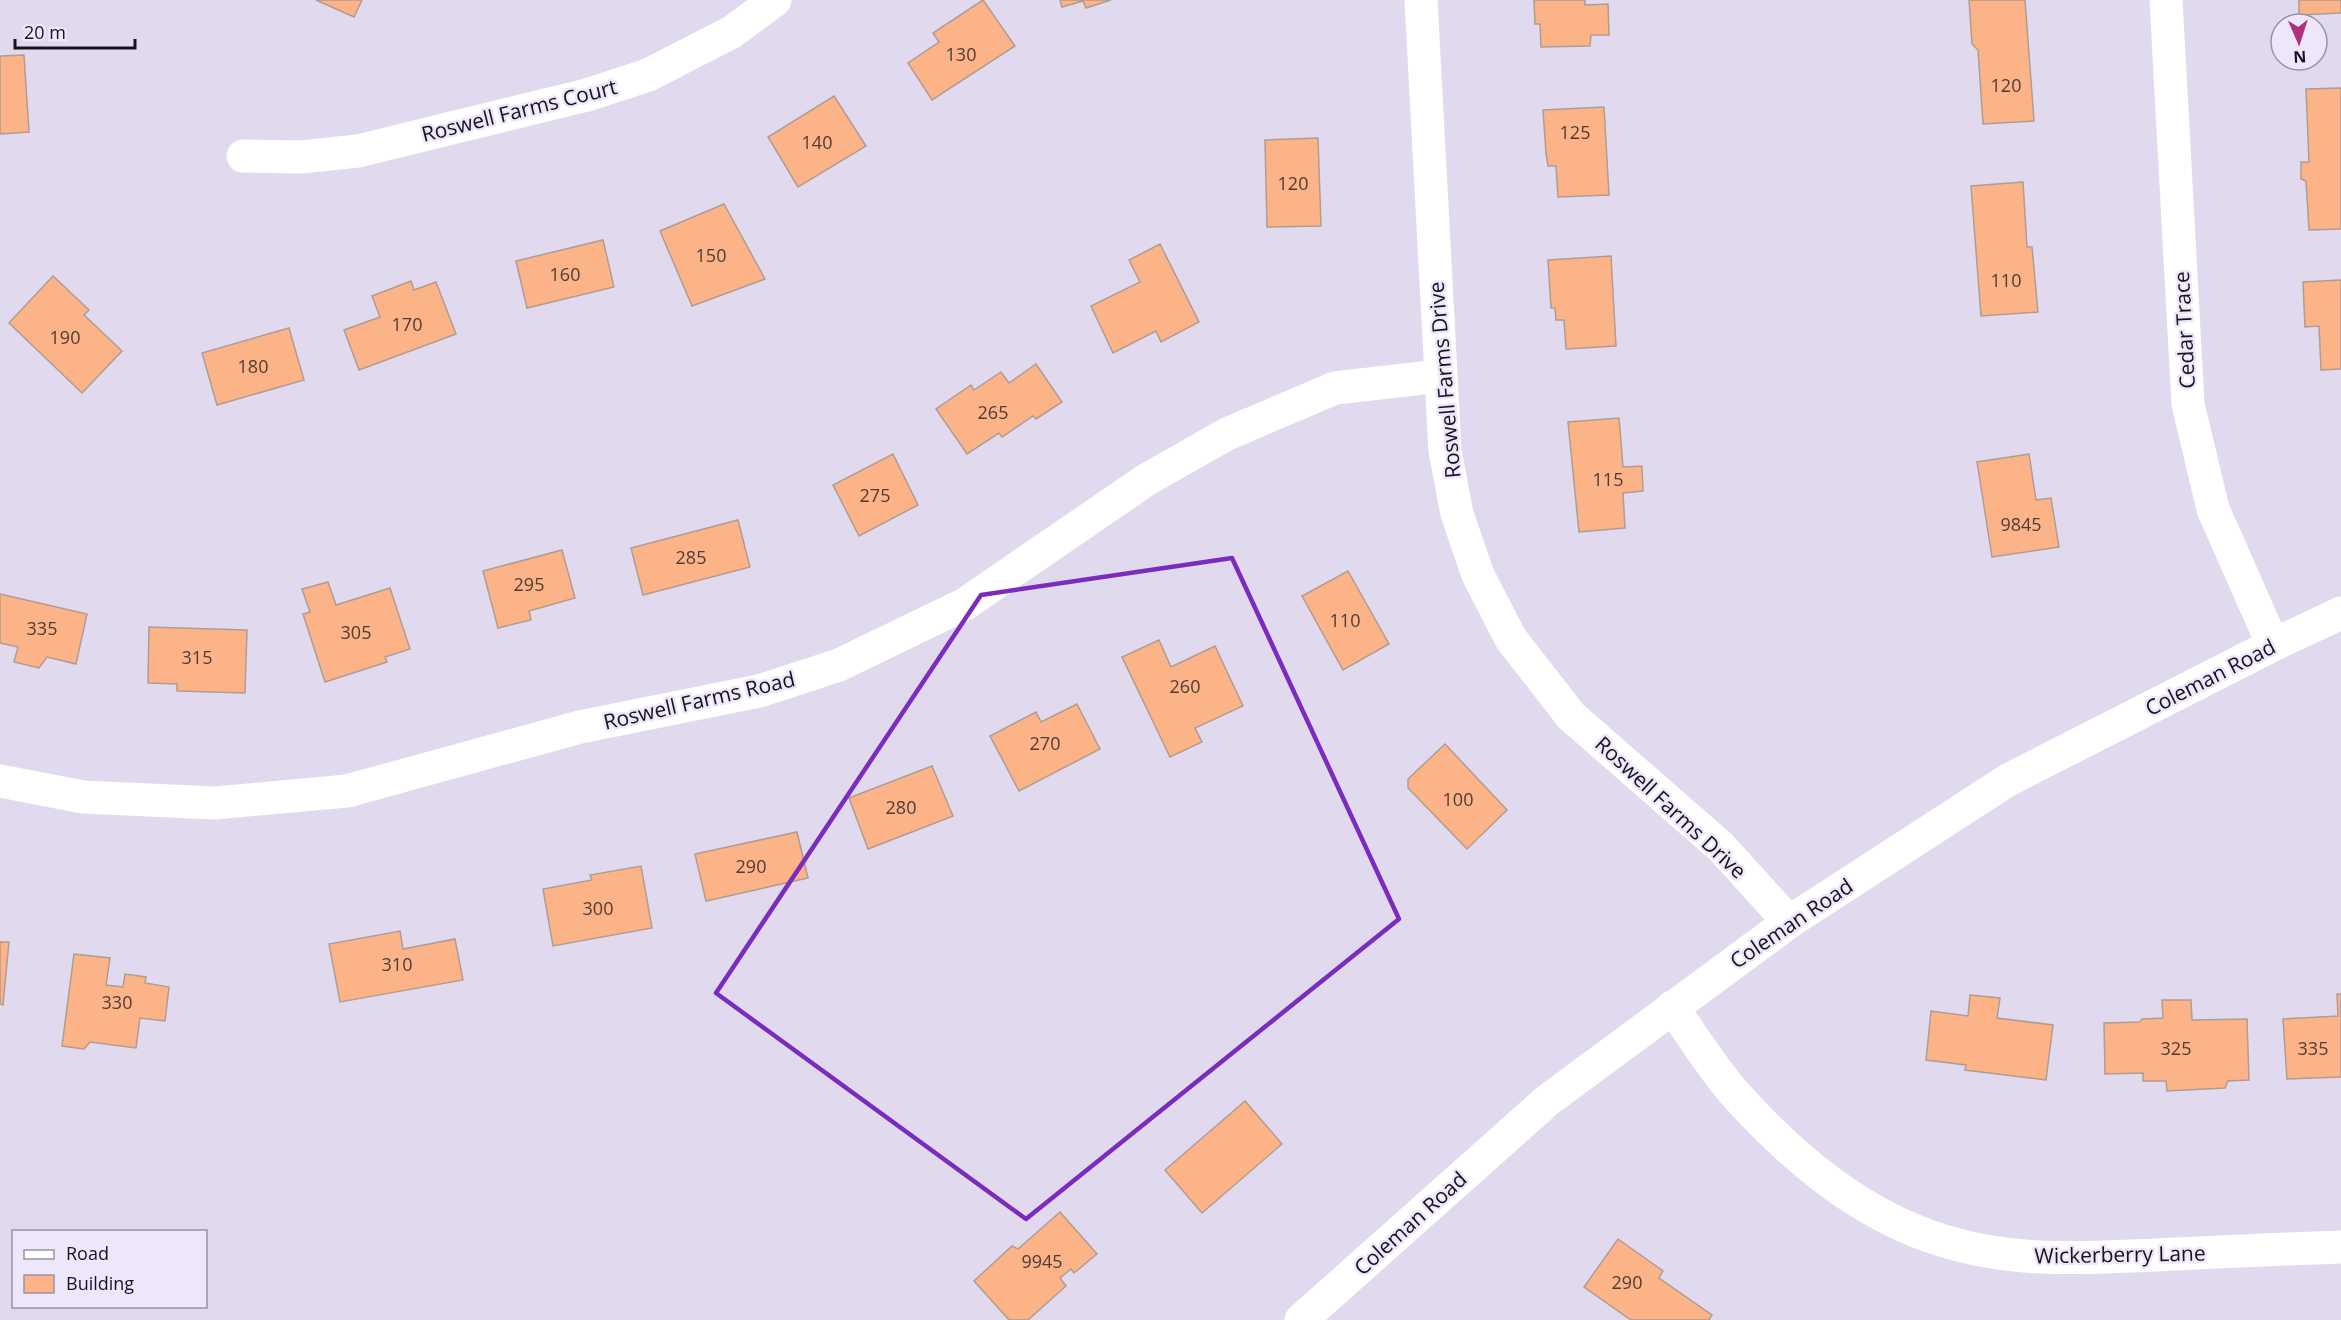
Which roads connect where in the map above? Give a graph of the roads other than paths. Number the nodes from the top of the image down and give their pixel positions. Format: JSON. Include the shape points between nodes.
{"nodes":[{"id":1,"x":775,"y":0,"type":"edge"},
{"id":2,"x":1420,"y":0,"type":"edge"},
{"id":3,"x":2166,"y":0,"type":"edge"},
{"id":4,"x":243,"y":156,"type":"dead end"},
{"id":5,"x":1440,"y":376,"type":"junction"},
{"id":6,"x":2341,"y":613,"type":"edge"},
{"id":7,"x":2273,"y":645,"type":"junction"},
{"id":8,"x":0,"y":781,"type":"edge"},
{"id":9,"x":1790,"y":922,"type":"junction"},
{"id":10,"x":1672,"y":1007,"type":"junction"},
{"id":11,"x":2341,"y":1247,"type":"edge"},
{"id":12,"x":1301,"y":1320,"type":"edge"}],
"edges":[{"from":1,"to":4,"type":"street","name":"Roswell Farms Court","via":[[732,32],[648,75],[587,95],[358,151],[301,157]]},
{"from":2,"to":5,"type":"street","name":"Roswell Farms Drive"},
{"from":3,"to":7,"type":"street","name":"Cedar Trace","via":[[2188,404],[2213,508]]},
{"from":5,"to":8,"type":"street","name":"Roswell Farms Road","via":[[1335,388],[1227,434],[1146,480],[965,604],[839,665],[759,691],[580,727],[347,790],[215,803],[83,797]]},
{"from":5,"to":9,"type":"street","name":"Roswell Farms Drive","via":[[1445,451],[1458,514],[1478,575],[1511,639],[1571,716],[1721,847]]},
{"from":6,"to":7,"type":"street","name":"Coleman Road"},
{"from":7,"to":9,"type":"street","name":"Coleman Road","via":[[2008,780]]},
{"from":9,"to":10,"type":"street","name":"Coleman Road"},
{"from":10,"to":11,"type":"street","name":"Wickerberry Lane","via":[[1735,1094],[1797,1156],[1845,1194],[1893,1221],[1944,1241],[1997,1254],[2052,1259]]},
{"from":10,"to":12,"type":"street","name":"Coleman Road","via":[[1548,1100]]}]}
